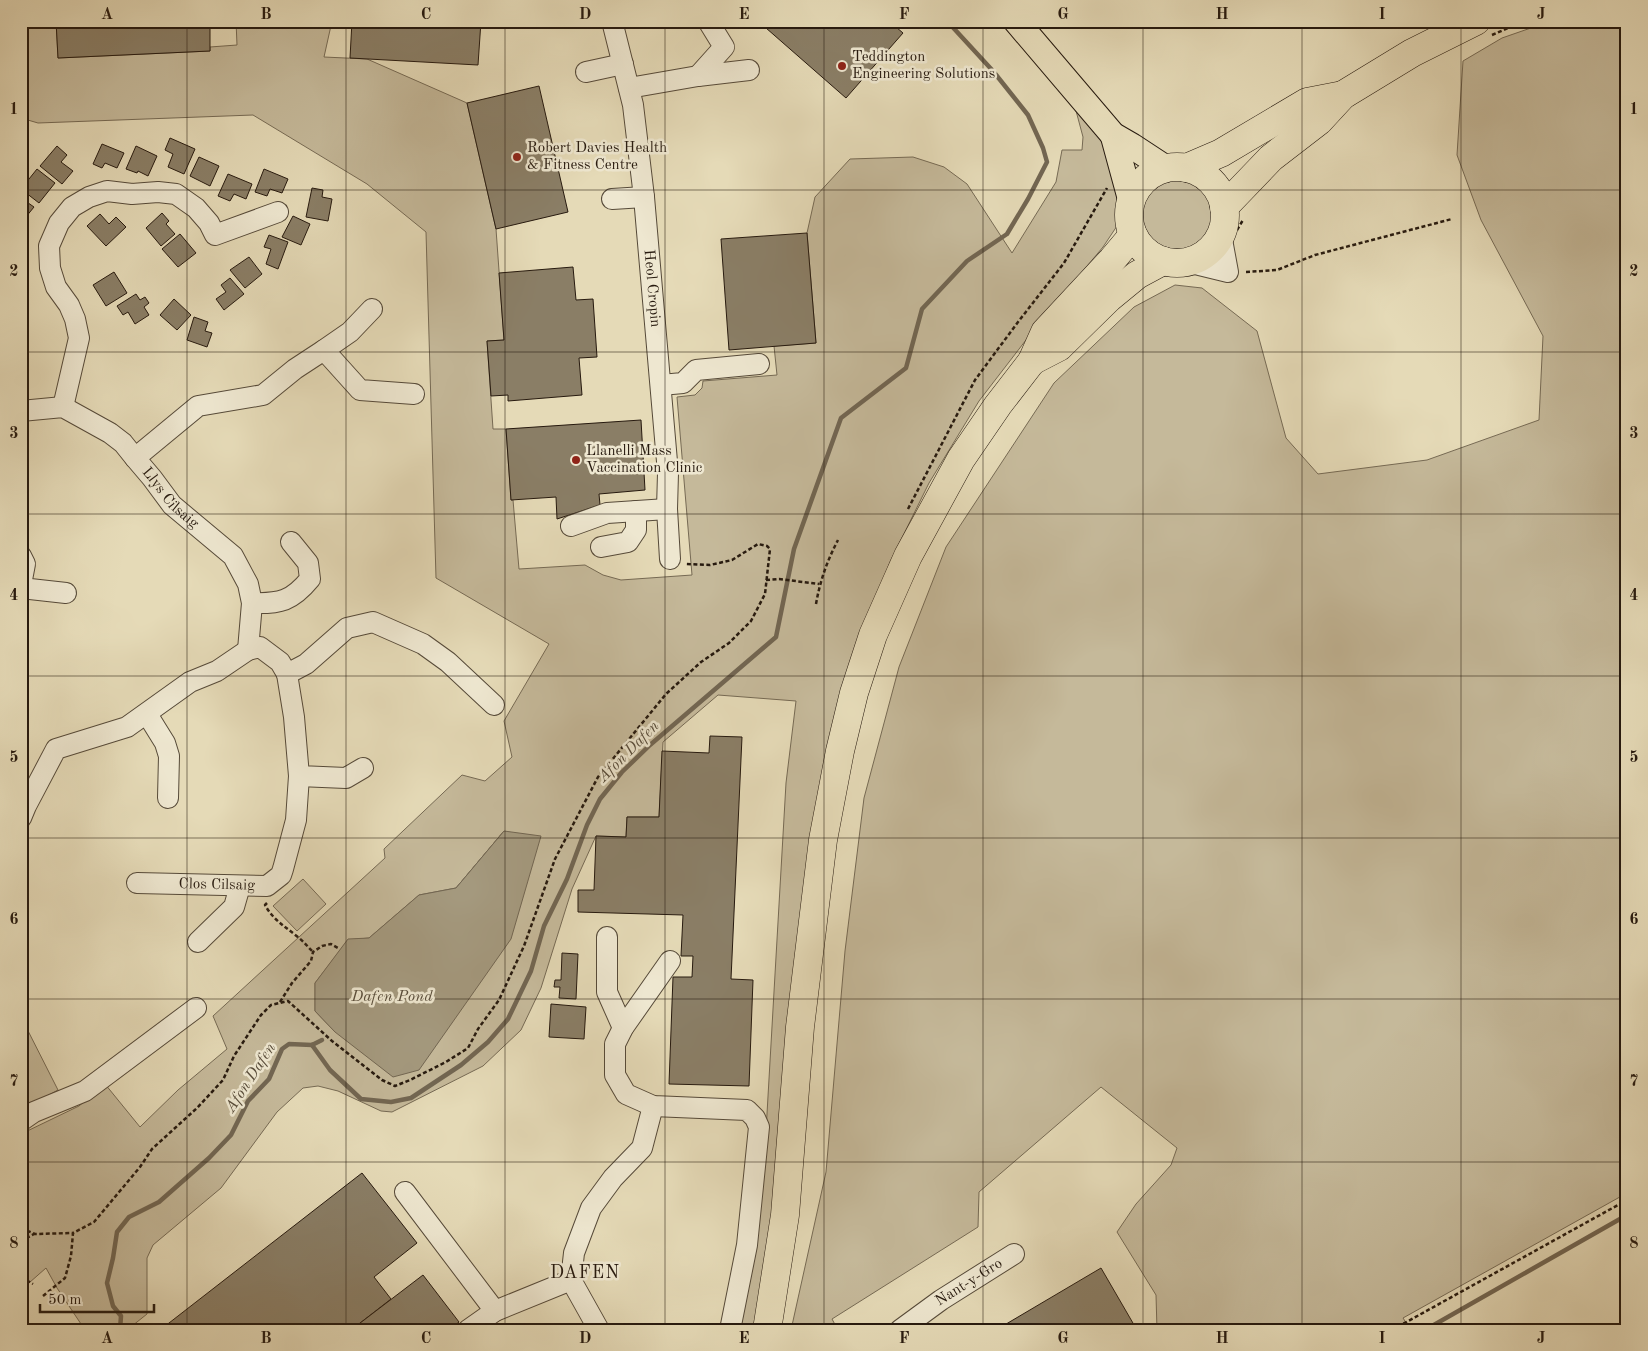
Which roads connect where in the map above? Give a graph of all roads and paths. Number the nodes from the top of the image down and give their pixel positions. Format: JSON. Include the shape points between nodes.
{"nodes":[{"id":1,"x":612,"y":21,"type":"edge"},
{"id":2,"x":708,"y":21,"type":"edge"},
{"id":3,"x":1016,"y":21,"type":"edge"},
{"id":4,"x":1524,"y":21,"type":"edge"},
{"id":5,"x":1483,"y":29,"type":"edge"},
{"id":6,"x":724,"y":47,"type":"junction"},
{"id":7,"x":623,"y":64,"type":"junction"},
{"id":8,"x":586,"y":72,"type":"dead end"},
{"id":9,"x":698,"y":76,"type":"junction"},
{"id":10,"x":629,"y":88,"type":"junction"},
{"id":11,"x":1343,"y":95,"type":"junction"},
{"id":12,"x":1116,"y":147,"type":"junction"},
{"id":13,"x":1176,"y":168,"type":"junction"},
{"id":14,"x":644,"y":197,"type":"junction"},
{"id":15,"x":612,"y":199,"type":"dead end"},
{"id":16,"x":1131,"y":201,"type":"junction"},
{"id":17,"x":1235,"y":210,"type":"junction"},
{"id":18,"x":278,"y":212,"type":"dead end"},
{"id":19,"x":1452,"y":219,"type":"dead end"},
{"id":20,"x":1133,"y":235,"type":"junction"},
{"id":21,"x":1225,"y":253,"type":"junction"},
{"id":22,"x":1175,"y":262,"type":"junction"},
{"id":23,"x":372,"y":309,"type":"dead end"},
{"id":24,"x":324,"y":350,"type":"junction"},
{"id":25,"x":1032,"y":361,"type":"junction"},
{"id":26,"x":759,"y":364,"type":"dead end"},
{"id":27,"x":661,"y":385,"type":"junction"},
{"id":28,"x":414,"y":394,"type":"dead end"},
{"id":29,"x":63,"y":407,"type":"junction"},
{"id":30,"x":21,"y":411,"type":"edge"},
{"id":31,"x":135,"y":458,"type":"junction"},
{"id":32,"x":667,"y":509,"type":"junction"},
{"id":33,"x":636,"y":511,"type":"junction"},
{"id":34,"x":906,"y":513,"type":"dead end"},
{"id":35,"x":571,"y":526,"type":"dead end"},
{"id":36,"x":838,"y":540,"type":"dead end"},
{"id":37,"x":291,"y":542,"type":"dead end"},
{"id":38,"x":601,"y":547,"type":"dead end"},
{"id":39,"x":21,"y":556,"type":"edge"},
{"id":40,"x":670,"y":559,"type":"joint"},
{"id":41,"x":766,"y":580,"type":"junction"},
{"id":42,"x":820,"y":584,"type":"junction"},
{"id":43,"x":21,"y":586,"type":"edge"},
{"id":44,"x":66,"y":593,"type":"dead end"},
{"id":45,"x":252,"y":603,"type":"junction"},
{"id":46,"x":816,"y":604,"type":"dead end"},
{"id":47,"x":248,"y":650,"type":"junction"},
{"id":48,"x":287,"y":674,"type":"junction"},
{"id":49,"x":494,"y":705,"type":"dead end"},
{"id":50,"x":147,"y":714,"type":"junction"},
{"id":51,"x":363,"y":768,"type":"dead end"},
{"id":52,"x":299,"y":776,"type":"junction"},
{"id":53,"x":168,"y":798,"type":"dead end"},
{"id":54,"x":21,"y":818,"type":"edge"},
{"id":55,"x":137,"y":884,"type":"dead end"},
{"id":56,"x":240,"y":886,"type":"junction"},
{"id":57,"x":265,"y":905,"type":"dead end"},
{"id":58,"x":607,"y":937,"type":"dead end"},
{"id":59,"x":198,"y":942,"type":"dead end"},
{"id":60,"x":338,"y":948,"type":"dead end"},
{"id":61,"x":313,"y":952,"type":"junction"},
{"id":62,"x":670,"y":961,"type":"dead end"},
{"id":63,"x":279,"y":1003,"type":"junction"},
{"id":64,"x":196,"y":1008,"type":"dead end"},
{"id":65,"x":622,"y":1028,"type":"junction"},
{"id":66,"x":653,"y":1106,"type":"junction"},
{"id":67,"x":21,"y":1121,"type":"edge"},
{"id":68,"x":405,"y":1192,"type":"dead end"},
{"id":69,"x":1627,"y":1200,"type":"edge"},
{"id":70,"x":21,"y":1228,"type":"edge"},
{"id":71,"x":73,"y":1233,"type":"junction"},
{"id":72,"x":35,"y":1234,"type":"junction"},
{"id":73,"x":21,"y":1242,"type":"edge"},
{"id":74,"x":1014,"y":1254,"type":"dead end"},
{"id":75,"x":21,"y":1277,"type":"edge"},
{"id":76,"x":571,"y":1280,"type":"junction"},
{"id":77,"x":33,"y":1284,"type":"dead end"},
{"id":78,"x":43,"y":1296,"type":"dead end"},
{"id":79,"x":495,"y":1310,"type":"junction"},
{"id":80,"x":468,"y":1330,"type":"edge"},
{"id":81,"x":599,"y":1330,"type":"edge"},
{"id":82,"x":730,"y":1330,"type":"edge"},
{"id":83,"x":767,"y":1330,"type":"edge"},
{"id":84,"x":900,"y":1330,"type":"edge"},
{"id":85,"x":1392,"y":1330,"type":"edge"}],
"edges":[{"from":1,"to":7,"type":"street","name":"Heol Cropin"},
{"from":2,"to":6,"type":"street"},
{"from":3,"to":12,"type":"main road"},
{"from":4,"to":5,"type":"path"},
{"from":5,"to":11,"type":"highway","via":[[1412,53]]},
{"from":6,"to":9,"type":"street"},
{"from":6,"to":9,"type":"street","via":[[748,70]]},
{"from":7,"to":8,"type":"street"},
{"from":7,"to":10,"type":"street","name":"Heol Cropin"},
{"from":9,"to":10,"type":"street"},
{"from":10,"to":14,"type":"street","name":"Heol Cropin","via":[[634,105]]},
{"from":11,"to":13,"type":"highway","via":[[1307,102],[1221,153]]},
{"from":11,"to":17,"type":"highway","via":[[1319,121],[1271,158]]},
{"from":12,"to":13,"type":"main road","via":[[1132,146]]},
{"from":12,"to":16,"type":"main road"},
{"from":12,"to":34,"type":"path","via":[[1116,175],[1064,263],[975,380]]},
{"from":13,"to":16,"type":"highway","via":[[1151,175],[1139,186]]},
{"from":13,"to":17,"type":"highway","via":[[1200,173]]},
{"from":14,"to":15,"type":"street"},
{"from":14,"to":27,"type":"street","name":"Heol Cropin"},
{"from":16,"to":20,"type":"highway"},
{"from":17,"to":21,"type":"path"},
{"from":17,"to":21,"type":"highway","via":[[1225,221]]},
{"from":18,"to":29,"type":"street","via":[[215,235],[196,208],[176,194],[107,191],[72,207],[59,223],[49,246],[50,268],[56,286],[75,319],[79,338]]},
{"from":19,"to":21,"type":"path","via":[[1315,255],[1277,270],[1250,272]]},
{"from":20,"to":22,"type":"highway","via":[[1150,255]]},
{"from":20,"to":25,"type":"highway","via":[[1045,332]]},
{"from":21,"to":22,"type":"street"},
{"from":21,"to":22,"type":"highway","via":[[1213,247],[1201,257]]},
{"from":22,"to":25,"type":"highway","via":[[1138,275],[1059,346]]},
{"from":23,"to":24,"type":"street","via":[[350,332]]},
{"from":24,"to":28,"type":"street","via":[[360,390]]},
{"from":24,"to":31,"type":"street","via":[[263,395],[198,406]]},
{"from":25,"to":83,"type":"highway","via":[[961,459],[939,497],[908,556],[873,635],[854,693],[821,850],[800,1027],[785,1214]]},
{"from":26,"to":27,"type":"street","via":[[696,370],[684,383]]},
{"from":27,"to":32,"type":"street","name":"Heol Cropin","via":[[668,473]]},
{"from":29,"to":30,"type":"street"},
{"from":29,"to":31,"type":"street","name":"Llys Cilsaig","via":[[110,433]]},
{"from":31,"to":45,"type":"street","name":"Llys Cilsaig","via":[[172,505],[233,556],[248,584]]},
{"from":32,"to":33,"type":"street"},
{"from":32,"to":40,"type":"street","name":"Heol Cropin"},
{"from":33,"to":35,"type":"street","via":[[607,513]]},
{"from":33,"to":38,"type":"street","via":[[636,530],[628,542]]},
{"from":36,"to":42,"type":"path"},
{"from":37,"to":45,"type":"street","via":[[308,563],[310,579],[301,590],[282,602]]},
{"from":39,"to":43,"type":"street","via":[[25,564]]},
{"from":40,"to":41,"type":"path","via":[[686,564],[710,565],[732,560],[758,544],[770,549]]},
{"from":41,"to":42,"type":"path"},
{"from":41,"to":63,"type":"path","via":[[764,594],[751,621],[730,643],[701,662],[666,694],[598,777],[555,859],[524,946],[499,1000],[468,1048],[439,1066],[395,1086],[382,1080],[332,1041],[288,1001]]},
{"from":42,"to":46,"type":"path"},
{"from":43,"to":44,"type":"street"},
{"from":45,"to":47,"type":"street","name":"Llys Cilsaig"},
{"from":47,"to":48,"type":"street","via":[[260,647],[280,662]]},
{"from":47,"to":50,"type":"street","via":[[217,671],[190,682]]},
{"from":48,"to":49,"type":"street","via":[[306,664],[347,628],[374,622],[423,644],[448,662]]},
{"from":48,"to":52,"type":"street","name":"Clos Cilsaig"},
{"from":50,"to":53,"type":"street","via":[[169,756]]},
{"from":50,"to":54,"type":"street","via":[[127,727],[56,749]]},
{"from":51,"to":52,"type":"street","via":[[346,778]]},
{"from":52,"to":56,"type":"street","name":"Clos Cilsaig","via":[[296,820],[281,875],[267,886]]},
{"from":55,"to":56,"type":"street","name":"Clos Cilsaig"},
{"from":56,"to":59,"type":"street","via":[[234,907]]},
{"from":57,"to":61,"type":"path","via":[[274,918]]},
{"from":58,"to":65,"type":"street","via":[[607,992]]},
{"from":60,"to":61,"type":"path","via":[[331,944]]},
{"from":61,"to":63,"type":"path"},
{"from":62,"to":65,"type":"street"},
{"from":63,"to":71,"type":"path","via":[[261,1015],[234,1056],[223,1080],[152,1149],[94,1222]]},
{"from":64,"to":67,"type":"street","via":[[85,1091],[34,1112]]},
{"from":65,"to":66,"type":"street","via":[[615,1044],[615,1075],[626,1094]]},
{"from":66,"to":76,"type":"street","via":[[642,1148],[613,1178],[591,1208],[574,1253]]},
{"from":66,"to":82,"type":"street","via":[[747,1110],[759,1127],[747,1245]]},
{"from":68,"to":79,"type":"street"},
{"from":69,"to":85,"type":"path"},
{"from":70,"to":72,"type":"path"},
{"from":71,"to":72,"type":"path"},
{"from":71,"to":78,"type":"path","via":[[65,1278]]},
{"from":72,"to":73,"type":"path"},
{"from":74,"to":84,"type":"street","name":"Nant-y-Gro"},
{"from":75,"to":77,"type":"path"},
{"from":76,"to":79,"type":"street"},
{"from":76,"to":81,"type":"street"},
{"from":79,"to":80,"type":"street"}]}
